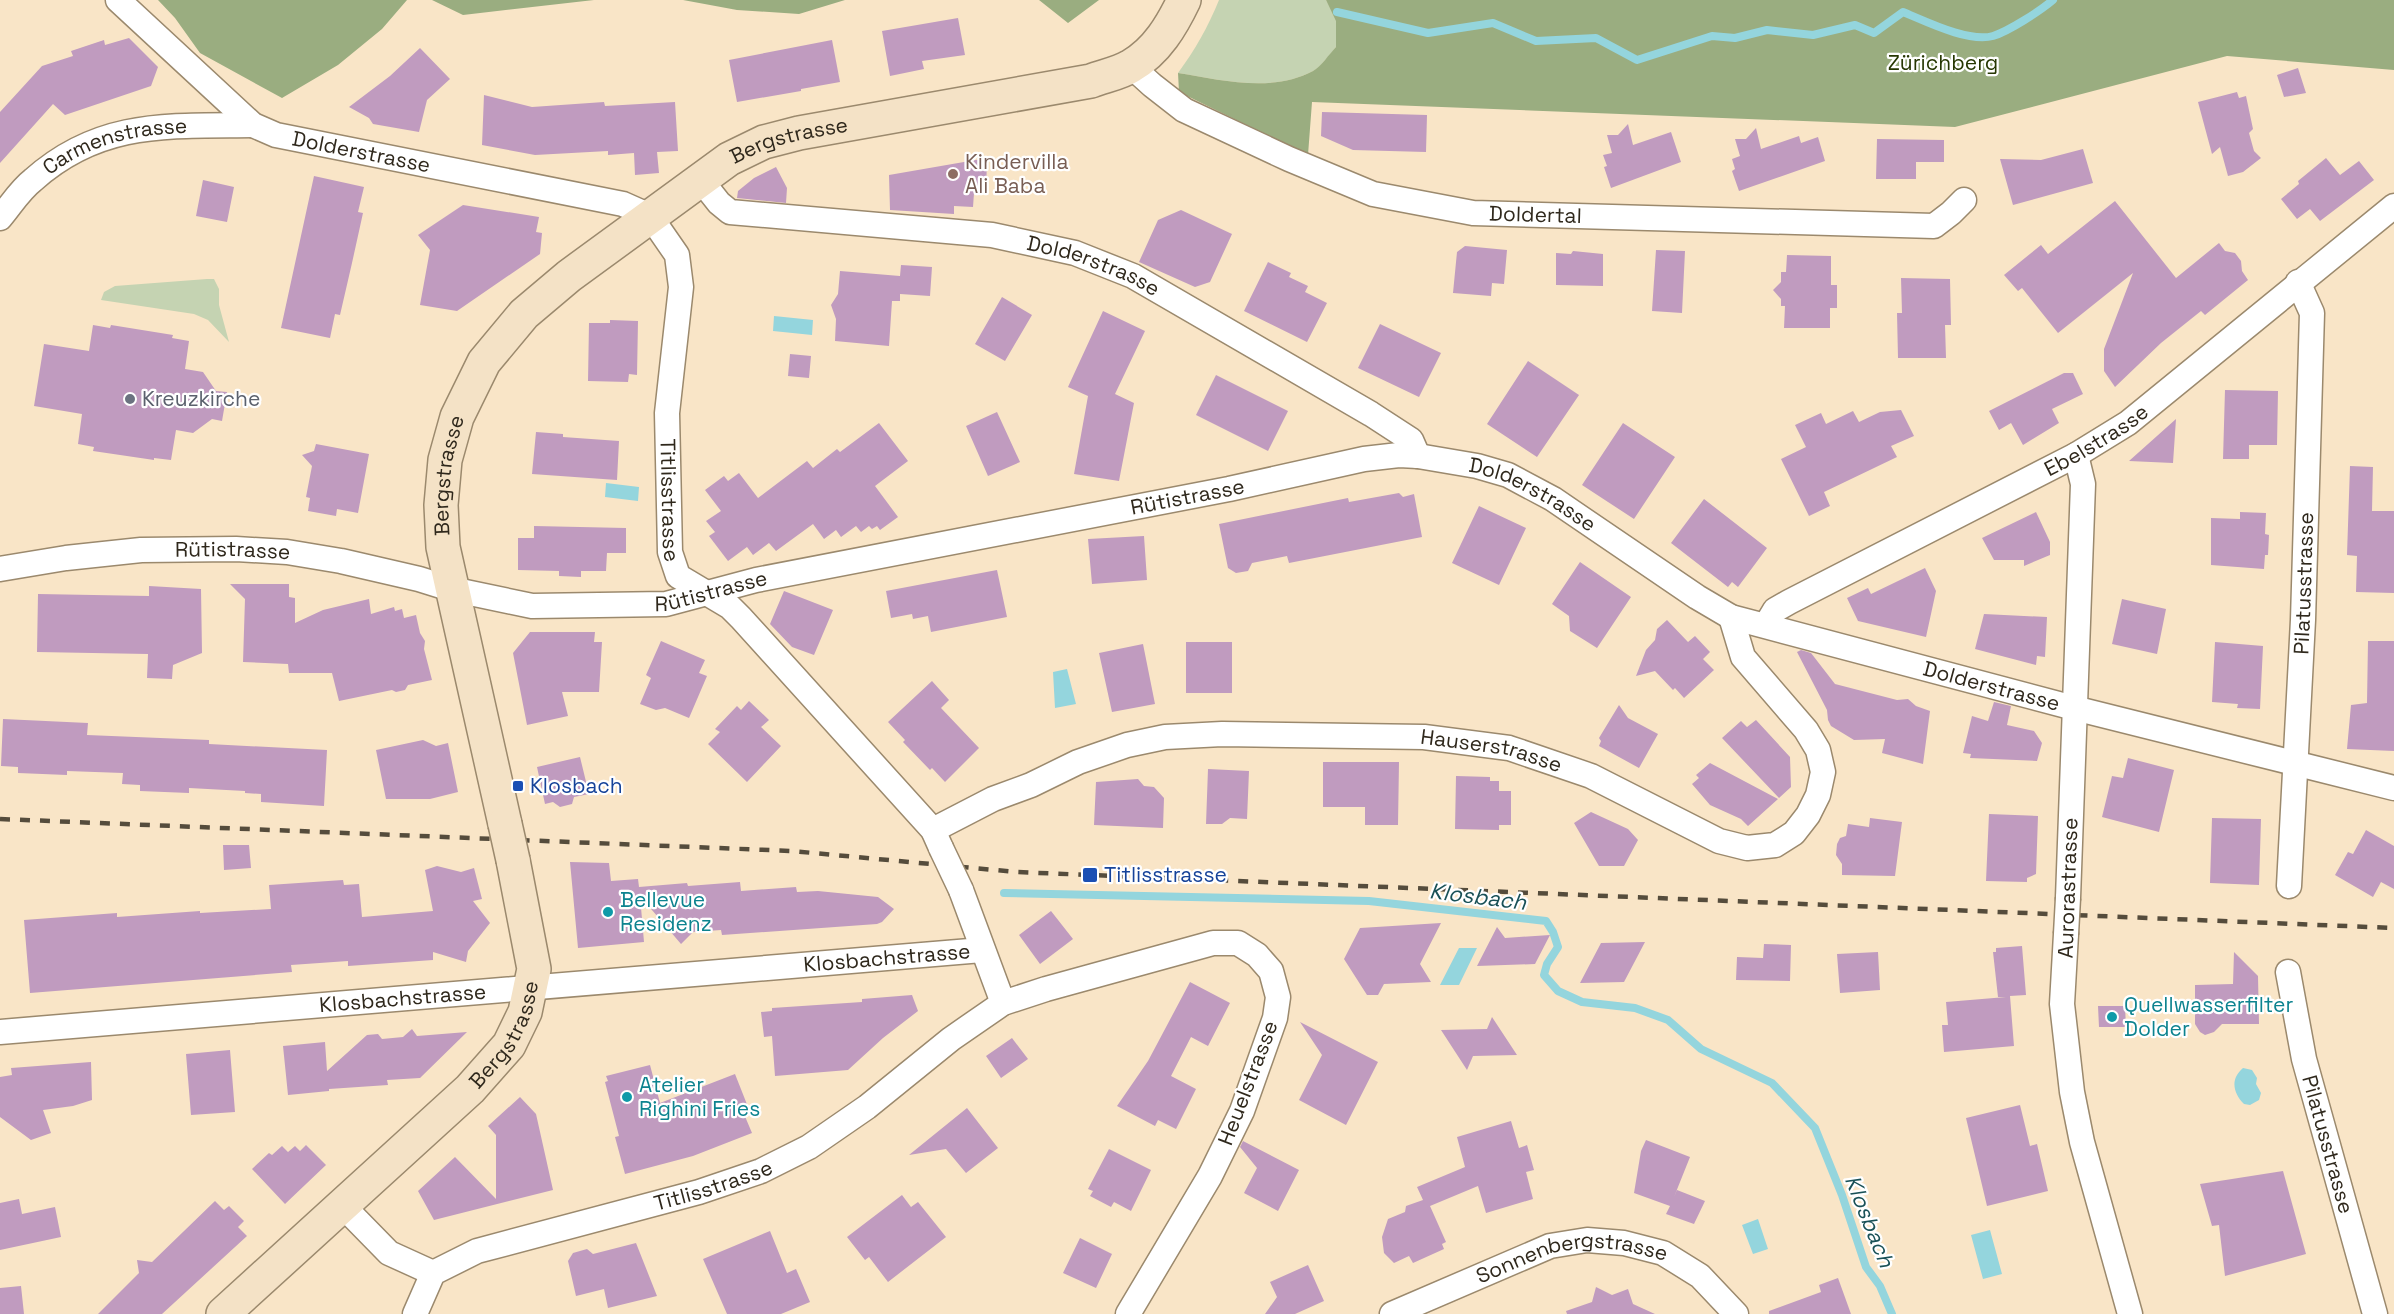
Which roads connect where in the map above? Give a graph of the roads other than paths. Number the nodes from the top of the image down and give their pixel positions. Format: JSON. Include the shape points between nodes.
{"nodes":[{"id":1,"x":118,"y":0,"type":"edge"},
{"id":2,"x":1184,"y":0,"type":"edge"},
{"id":3,"x":1131,"y":66,"type":"junction"},
{"id":4,"x":253,"y":125,"type":"junction"},
{"id":5,"x":700,"y":179,"type":"junction"},
{"id":6,"x":1964,"y":200,"type":"dead end"},
{"id":7,"x":2394,"y":206,"type":"edge"},
{"id":8,"x":650,"y":216,"type":"junction"},
{"id":9,"x":0,"y":218,"type":"edge"},
{"id":10,"x":2298,"y":282,"type":"junction"},
{"id":11,"x":2076,"y":455,"type":"junction"},
{"id":12,"x":1418,"y":456,"type":"junction"},
{"id":13,"x":0,"y":568,"type":"edge"},
{"id":14,"x":451,"y":589,"type":"junction"},
{"id":15,"x":709,"y":594,"type":"junction"},
{"id":16,"x":1731,"y":617,"type":"junction"},
{"id":17,"x":1766,"y":625,"type":"junction"},
{"id":18,"x":2074,"y":708,"type":"junction"},
{"id":19,"x":2297,"y":763,"type":"junction"},
{"id":20,"x":2394,"y":788,"type":"edge"},
{"id":21,"x":937,"y":839,"type":"junction"},
{"id":22,"x":2289,"y":886,"type":"dead end"},
{"id":23,"x":982,"y":950,"type":"junction"},
{"id":24,"x":2288,"y":972,"type":"dead end"},
{"id":25,"x":531,"y":987,"type":"junction"},
{"id":26,"x":1003,"y":1003,"type":"junction"},
{"id":27,"x":0,"y":1032,"type":"edge"},
{"id":28,"x":342,"y":1205,"type":"junction"},
{"id":29,"x":434,"y":1273,"type":"junction"},
{"id":30,"x":223,"y":1314,"type":"edge"},
{"id":31,"x":415,"y":1314,"type":"edge"},
{"id":32,"x":1128,"y":1314,"type":"edge"},
{"id":33,"x":1392,"y":1314,"type":"edge"},
{"id":34,"x":1736,"y":1314,"type":"edge"},
{"id":35,"x":2130,"y":1314,"type":"edge"},
{"id":36,"x":2375,"y":1314,"type":"edge"}],
"edges":[{"from":1,"to":4,"type":"street","name":"Dolderstrasse"},
{"from":2,"to":3,"type":"main road","name":"Bergstrasse","via":[[1159,42]]},
{"from":3,"to":5,"type":"main road","name":"Bergstrasse","via":[[1091,81],[764,142]]},
{"from":3,"to":6,"type":"street","name":"Doldertal","via":[[1184,110],[1300,163],[1373,194],[1473,213],[1934,226]]},
{"from":4,"to":8,"type":"street","name":"Dolderstrasse","via":[[276,135],[623,204]]},
{"from":4,"to":9,"type":"street","name":"Carmenstrasse","via":[[160,126],[129,130],[96,141],[62,157],[31,181]]},
{"from":5,"to":8,"type":"main road","name":"Bergstrasse"},
{"from":5,"to":12,"type":"street","name":"Dolderstrasse","via":[[730,212],[992,235],[1075,253],[1133,276],[1371,414],[1411,440]]},
{"from":7,"to":10,"type":"street","name":"Ebelstrasse"},
{"from":8,"to":14,"type":"main road","name":"Bergstrasse","via":[[524,314],[484,362],[458,417],[445,460],[441,505]]},
{"from":8,"to":15,"type":"street","name":"Titlisstrasse","via":[[677,255],[681,287],[667,413],[671,558],[678,576]]},
{"from":10,"to":11,"type":"street","name":"Ebelstrasse","via":[[2128,423]]},
{"from":10,"to":19,"type":"street","name":"Pilatusstrasse","via":[[2312,313]]},
{"from":11,"to":17,"type":"street","name":"Ebelstrasse","via":[[1789,602],[1775,610]]},
{"from":11,"to":18,"type":"street","name":"Aurorastrasse","via":[[2083,484]]},
{"from":12,"to":15,"type":"street","name":"Rütistrasse","via":[[1364,459],[1230,489],[756,580]]},
{"from":12,"to":16,"type":"street","name":"Dolderstrasse","via":[[1508,475],[1553,499]]},
{"from":13,"to":14,"type":"street","name":"Rütistrasse","via":[[141,550],[236,549],[341,561]]},
{"from":14,"to":15,"type":"street","name":"Rütistrasse","via":[[532,606],[666,604]]},
{"from":14,"to":25,"type":"main road","name":"Bergstrasse","bridge":true,"via":[[513,860],[534,969]]},
{"from":15,"to":21,"type":"street","name":"Titlisstrasse","via":[[741,618]]},
{"from":16,"to":17,"type":"street","name":"Dolderstrasse"},
{"from":16,"to":21,"type":"street","name":"Hauserstrasse","via":[[1743,657],[1806,730],[1818,750],[1823,772],[1808,815],[1794,833],[1775,845],[1747,848],[1719,842],[1591,776],[1509,748],[1424,737],[1222,734],[1128,745],[1078,762],[993,799]]},
{"from":17,"to":18,"type":"street","name":"Dolderstrasse"},
{"from":18,"to":19,"type":"street","name":"Dolderstrasse"},
{"from":18,"to":35,"type":"street","name":"Aurorastrasse","bridge":true,"via":[[2062,1004],[2082,1142]]},
{"from":19,"to":20,"type":"street","name":"Dolderstrasse"},
{"from":19,"to":22,"type":"street","name":"Pilatusstrasse"},
{"from":21,"to":23,"type":"street","name":"Titlisstrasse","bridge":true,"via":[[961,890]]},
{"from":23,"to":25,"type":"street","name":"Klosbachstrasse"},
{"from":23,"to":26,"type":"street","name":"Titlisstrasse"},
{"from":24,"to":36,"type":"street","name":"Pilatusstrasse","via":[[2304,1059]]},
{"from":25,"to":27,"type":"street","name":"Klosbachstrasse"},
{"from":25,"to":28,"type":"main road","name":"Bergstrasse","via":[[517,1031],[501,1054],[470,1089]]},
{"from":26,"to":29,"type":"street","name":"Titlisstrasse","via":[[848,1120],[809,1147],[761,1171],[699,1192],[477,1251]]},
{"from":26,"to":32,"type":"street","name":"Heuelstrasse","via":[[1213,943],[1238,943],[1257,955],[1271,971],[1278,997],[1275,1018],[1242,1111],[1210,1176]]},
{"from":28,"to":29,"type":"street","via":[[388,1253]]},
{"from":28,"to":30,"type":"main road","name":"Bergstrasse"},
{"from":29,"to":31,"type":"street"},
{"from":33,"to":34,"type":"street","name":"Sonnenbergstrasse","via":[[1550,1246],[1587,1240],[1663,1253],[1700,1276]]}]}
